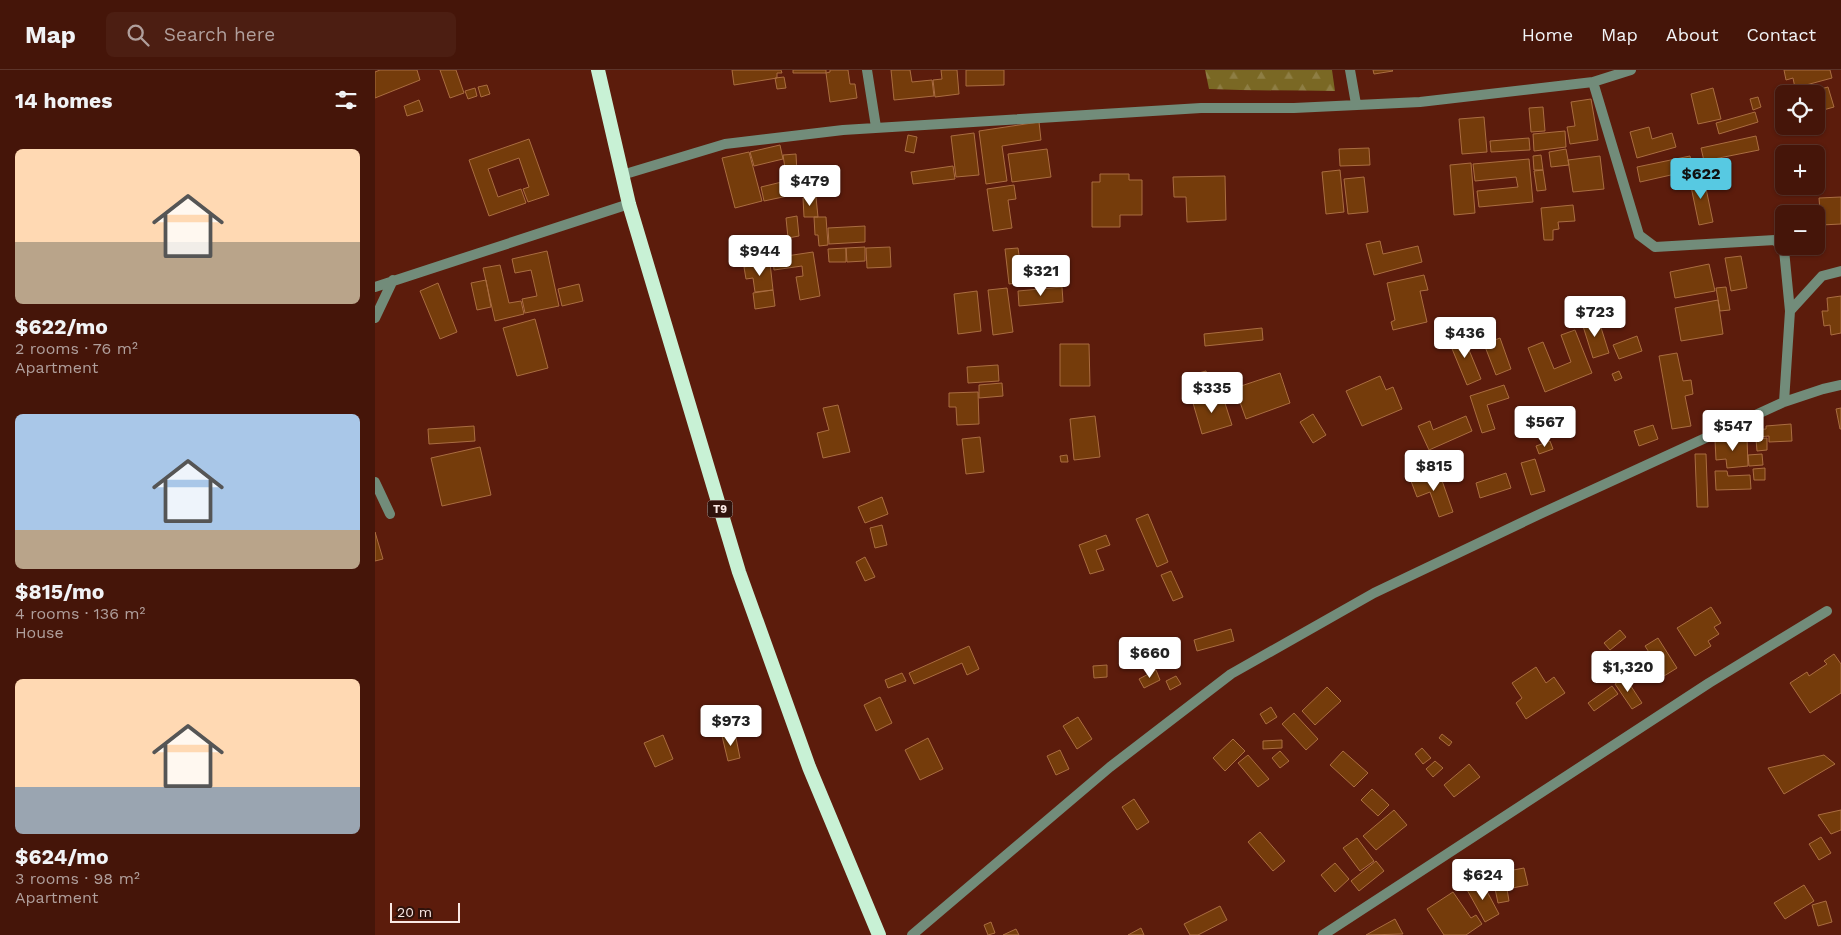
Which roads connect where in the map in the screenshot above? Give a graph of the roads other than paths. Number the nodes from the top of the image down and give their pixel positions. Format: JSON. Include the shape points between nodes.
{"nodes":[{"id":1,"x":598,"y":70,"type":"edge"},
{"id":2,"x":867,"y":70,"type":"edge"},
{"id":3,"x":1350,"y":70,"type":"edge"},
{"id":4,"x":1631,"y":70,"type":"edge"},
{"id":5,"x":1593,"y":82,"type":"junction"},
{"id":6,"x":1356,"y":104,"type":"junction"},
{"id":7,"x":877,"y":128,"type":"junction"},
{"id":8,"x":623,"y":176,"type":"junction"},
{"id":9,"x":629,"y":204,"type":"junction"},
{"id":10,"x":1841,"y":271,"type":"edge"},
{"id":11,"x":393,"y":280,"type":"junction"},
{"id":12,"x":375,"y":287,"type":"edge"},
{"id":13,"x":1790,"y":311,"type":"junction"},
{"id":14,"x":375,"y":318,"type":"edge"},
{"id":15,"x":1841,"y":385,"type":"edge"},
{"id":16,"x":1783,"y":402,"type":"junction"},
{"id":17,"x":375,"y":482,"type":"edge"},
{"id":18,"x":390,"y":514,"type":"dead end"},
{"id":19,"x":1827,"y":611,"type":"dead end"},
{"id":20,"x":879,"y":935,"type":"edge"},
{"id":21,"x":912,"y":935,"type":"edge"},
{"id":22,"x":1323,"y":935,"type":"edge"}],
"edges":[{"from":1,"to":8,"type":"highway","number":"T9"},
{"from":2,"to":7,"type":"street"},
{"from":3,"to":6,"type":"street"},
{"from":4,"to":5,"type":"street"},
{"from":5,"to":6,"type":"street","via":[[1420,102]]},
{"from":5,"to":13,"type":"street","via":[[1639,235],[1655,246],[1775,240],[1784,250]]},
{"from":6,"to":7,"type":"street","via":[[1201,108]]},
{"from":7,"to":8,"type":"street","via":[[725,144]]},
{"from":8,"to":9,"type":"highway","number":"T9"},
{"from":9,"to":11,"type":"street"},
{"from":9,"to":20,"type":"highway","number":"T9","via":[[739,572],[809,767]]},
{"from":10,"to":13,"type":"street","via":[[1823,276]]},
{"from":11,"to":12,"type":"street"},
{"from":11,"to":14,"type":"street"},
{"from":13,"to":16,"type":"street"},
{"from":15,"to":16,"type":"street"},
{"from":16,"to":21,"type":"street","via":[[1374,593],[1231,674],[1110,767]]},
{"from":17,"to":18,"type":"street"},
{"from":19,"to":22,"type":"street","via":[[1709,682]]}]}
